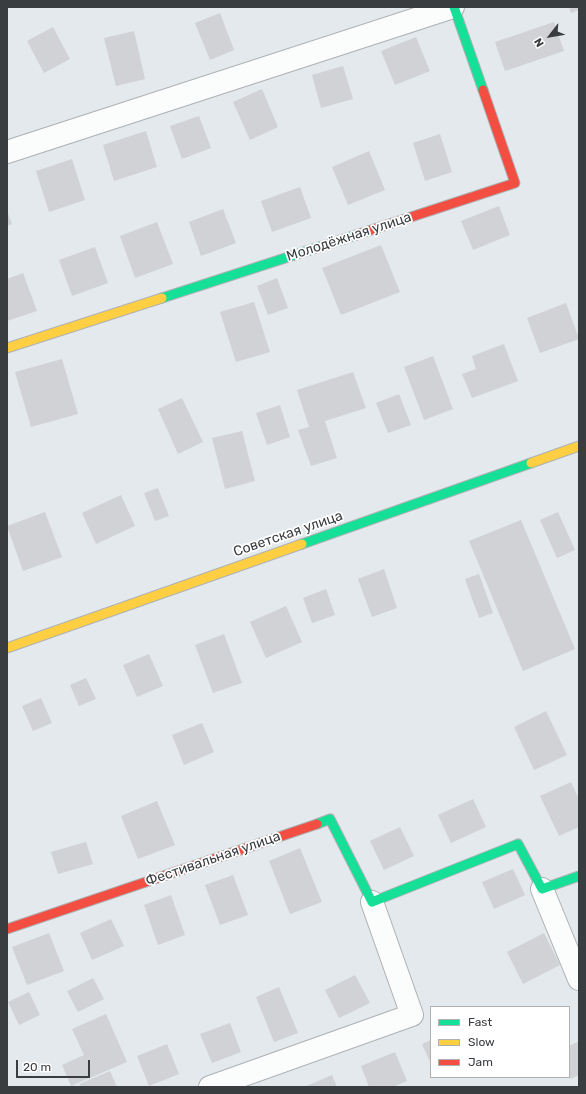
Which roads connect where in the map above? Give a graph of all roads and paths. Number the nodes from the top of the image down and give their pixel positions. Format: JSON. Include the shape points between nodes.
{"nodes":[{"id":1,"x":453,"y":7,"type":"edge"},
{"id":2,"x":7,"y":152,"type":"edge"},
{"id":3,"x":7,"y":348,"type":"edge"},
{"id":4,"x":579,"y":446,"type":"edge"},
{"id":5,"x":7,"y":648,"type":"edge"},
{"id":6,"x":579,"y":876,"type":"edge"},
{"id":7,"x":542,"y":889,"type":"junction"},
{"id":8,"x":372,"y":902,"type":"junction"},
{"id":9,"x":7,"y":929,"type":"edge"},
{"id":10,"x":579,"y":979,"type":"edge"},
{"id":11,"x":210,"y":1087,"type":"edge"}],
"edges":[{"from":1,"to":2,"type":"street","name":"Молодёжная улица"},
{"from":1,"to":3,"type":"street","name":"Молодёжная улица","via":[[515,183]]},
{"from":4,"to":5,"type":"street","name":"Советская улица"},
{"from":6,"to":7,"type":"street"},
{"from":7,"to":8,"type":"street","via":[[518,844]]},
{"from":7,"to":10,"type":"street"},
{"from":8,"to":9,"type":"street","name":"Фестивальная улица","via":[[330,819]]},
{"from":8,"to":11,"type":"street","name":"Фестивальная улица","via":[[412,1015]]}]}
